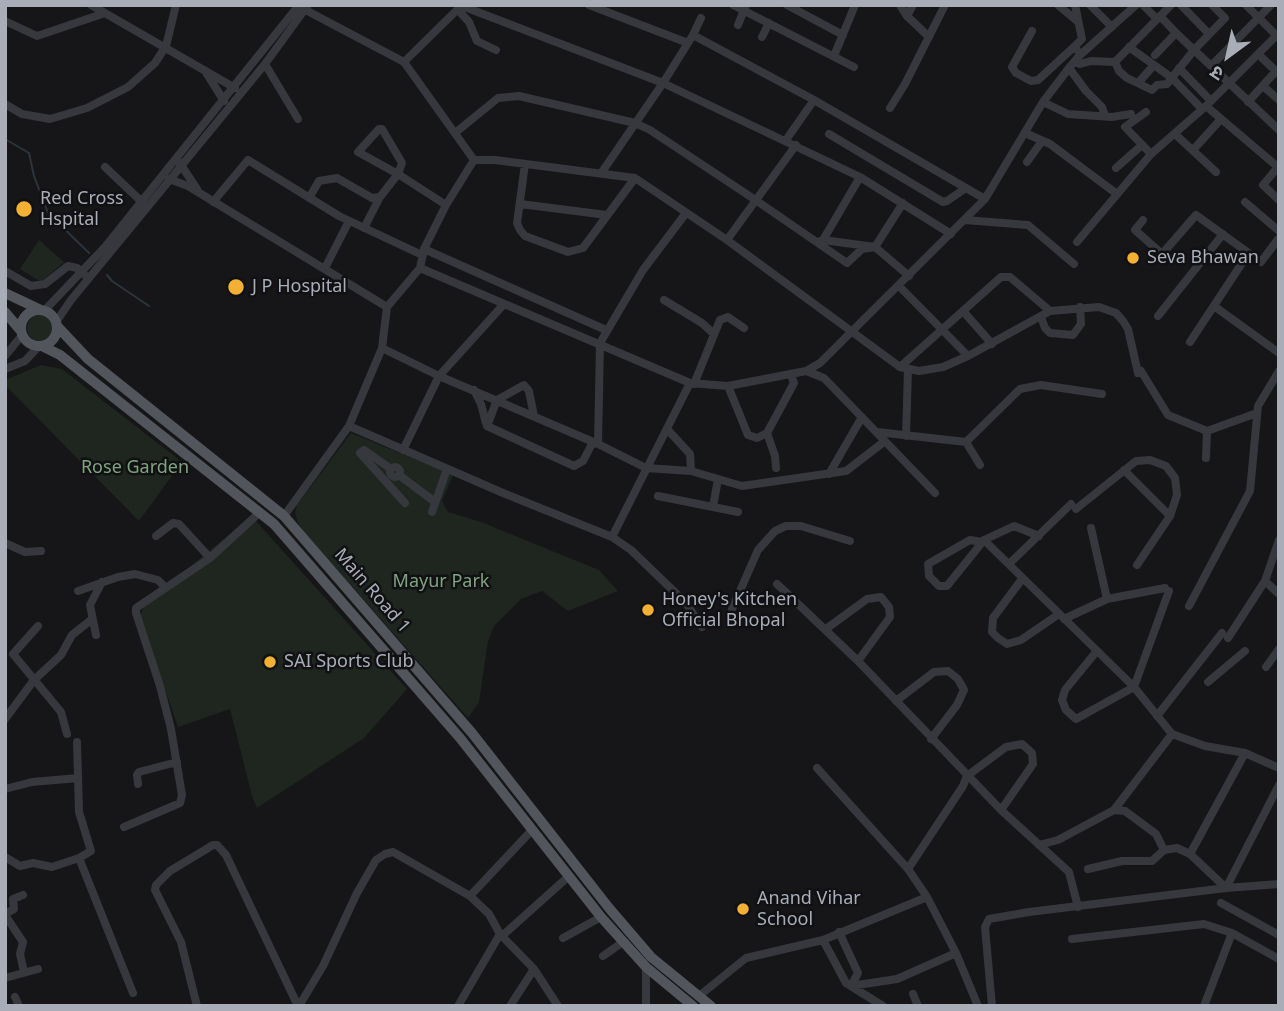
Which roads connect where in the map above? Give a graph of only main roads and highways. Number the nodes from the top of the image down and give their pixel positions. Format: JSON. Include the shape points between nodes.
{"nodes":[{"id":1,"x":5,"y":293,"type":"edge"},
{"id":2,"x":42,"y":311,"type":"junction"},
{"id":3,"x":5,"y":312,"type":"edge"},
{"id":4,"x":57,"y":324,"type":"junction"},
{"id":5,"x":22,"y":332,"type":"junction"},
{"id":6,"x":40,"y":346,"type":"junction"},
{"id":7,"x":487,"y":752,"type":"junction"},
{"id":8,"x":475,"y":756,"type":"junction"},
{"id":9,"x":696,"y":1001,"type":"edge"},
{"id":10,"x":711,"y":1006,"type":"edge"}],
"edges":[{"from":1,"to":2,"type":"main road"},
{"from":2,"to":4,"type":"main road"},
{"from":2,"to":5,"type":"main road","via":[[25,317]]},
{"from":3,"to":5,"type":"main road"},
{"from":4,"to":6,"type":"main road","via":[[54,340]]},
{"from":4,"to":7,"type":"main road","name":"Main Road 1","via":[[88,359],[284,516]]},
{"from":5,"to":6,"type":"main road","via":[[29,343]]},
{"from":6,"to":8,"type":"main road","name":"Main Road 1","via":[[60,355],[274,524]]},
{"from":7,"to":8,"type":"main road"},
{"from":7,"to":9,"type":"main road","name":"Main Road 1","via":[[609,908]]},
{"from":8,"to":9,"type":"main road","name":"Main Road 1","via":[[623,942],[646,967]]},
{"from":9,"to":10,"type":"main road","name":"Main Road 1"}]}
